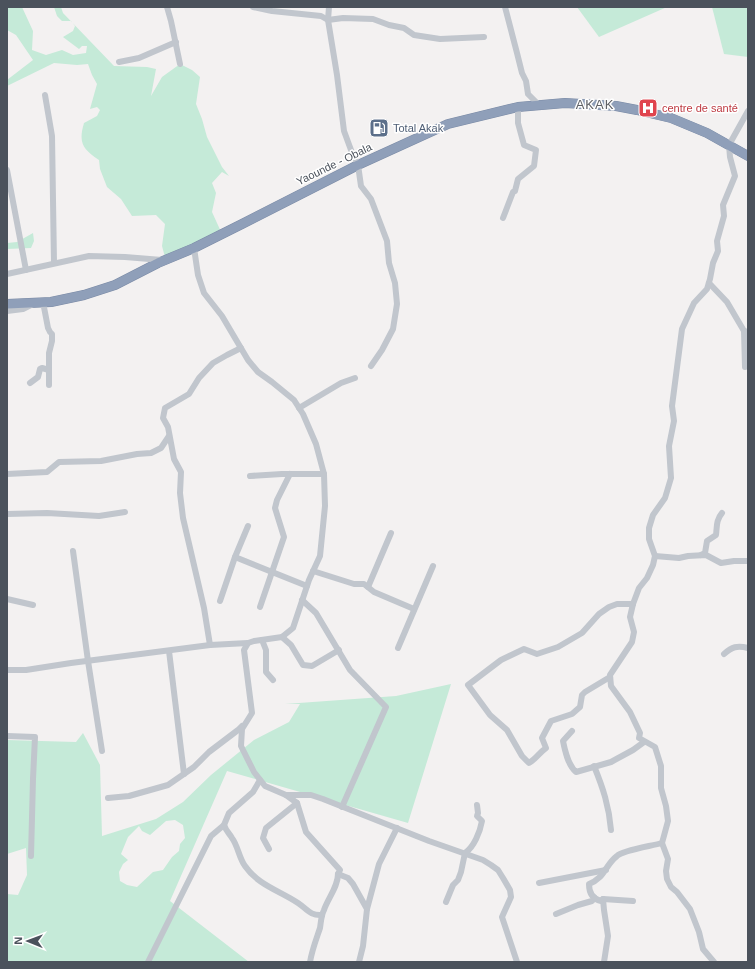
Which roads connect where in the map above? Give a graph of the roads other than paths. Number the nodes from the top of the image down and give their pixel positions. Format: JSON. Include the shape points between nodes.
{"nodes":[{"id":1,"x":167,"y":7,"type":"edge"},
{"id":2,"x":253,"y":7,"type":"edge"},
{"id":3,"x":329,"y":7,"type":"edge"},
{"id":4,"x":505,"y":7,"type":"edge"},
{"id":5,"x":328,"y":20,"type":"junction"},
{"id":6,"x":484,"y":37,"type":"dead end"},
{"id":7,"x":176,"y":42,"type":"junction"},
{"id":8,"x":119,"y":62,"type":"dead end"},
{"id":9,"x":180,"y":64,"type":"dead end"},
{"id":10,"x":45,"y":95,"type":"dead end"},
{"id":11,"x":538,"y":104,"type":"junction"},
{"id":12,"x":518,"y":106,"type":"junction"},
{"id":13,"x":748,"y":111,"type":"edge"},
{"id":14,"x":729,"y":145,"type":"junction"},
{"id":15,"x":748,"y":156,"type":"edge"},
{"id":16,"x":358,"y":165,"type":"junction"},
{"id":17,"x":7,"y":170,"type":"edge"},
{"id":18,"x":503,"y":218,"type":"dead end"},
{"id":19,"x":194,"y":248,"type":"junction"},
{"id":20,"x":164,"y":260,"type":"junction"},
{"id":21,"x":54,"y":263,"type":"junction"},
{"id":22,"x":26,"y":270,"type":"junction"},
{"id":23,"x":7,"y":274,"type":"edge"},
{"id":24,"x":709,"y":284,"type":"junction"},
{"id":25,"x":40,"y":303,"type":"junction"},
{"id":26,"x":7,"y":304,"type":"edge"},
{"id":27,"x":7,"y":311,"type":"edge"},
{"id":28,"x":746,"y":332,"type":"edge"},
{"id":29,"x":241,"y":348,"type":"junction"},
{"id":30,"x":371,"y":366,"type":"dead end"},
{"id":31,"x":745,"y":366,"type":"dead end"},
{"id":32,"x":49,"y":370,"type":"junction"},
{"id":33,"x":355,"y":378,"type":"dead end"},
{"id":34,"x":30,"y":382,"type":"dead end"},
{"id":35,"x":49,"y":384,"type":"dead end"},
{"id":36,"x":299,"y":408,"type":"junction"},
{"id":37,"x":170,"y":436,"type":"junction"},
{"id":38,"x":7,"y":474,"type":"edge"},
{"id":39,"x":290,"y":474,"type":"junction"},
{"id":40,"x":324,"y":474,"type":"junction"},
{"id":41,"x":250,"y":476,"type":"dead end"},
{"id":42,"x":125,"y":512,"type":"dead end"},
{"id":43,"x":722,"y":513,"type":"dead end"},
{"id":44,"x":7,"y":514,"type":"edge"},
{"id":45,"x":248,"y":526,"type":"dead end"},
{"id":46,"x":391,"y":533,"type":"dead end"},
{"id":47,"x":73,"y":551,"type":"dead end"},
{"id":48,"x":702,"y":555,"type":"junction"},
{"id":49,"x":655,"y":556,"type":"junction"},
{"id":50,"x":235,"y":557,"type":"junction"},
{"id":51,"x":748,"y":561,"type":"edge"},
{"id":52,"x":433,"y":566,"type":"dead end"},
{"id":53,"x":313,"y":571,"type":"junction"},
{"id":54,"x":272,"y":573,"type":"junction"},
{"id":55,"x":307,"y":586,"type":"junction"},
{"id":56,"x":368,"y":587,"type":"junction"},
{"id":57,"x":7,"y":599,"type":"edge"},
{"id":58,"x":302,"y":600,"type":"junction"},
{"id":59,"x":220,"y":601,"type":"dead end"},
{"id":60,"x":633,"y":604,"type":"junction"},
{"id":61,"x":33,"y":605,"type":"dead end"},
{"id":62,"x":260,"y":607,"type":"dead end"},
{"id":63,"x":414,"y":609,"type":"junction"},
{"id":64,"x":282,"y":637,"type":"junction"},
{"id":65,"x":262,"y":640,"type":"junction"},
{"id":66,"x":248,"y":643,"type":"junction"},
{"id":67,"x":210,"y":645,"type":"junction"},
{"id":68,"x":398,"y":648,"type":"dead end"},
{"id":69,"x":748,"y":648,"type":"edge"},
{"id":70,"x":339,"y":650,"type":"junction"},
{"id":71,"x":168,"y":651,"type":"junction"},
{"id":72,"x":724,"y":654,"type":"dead end"},
{"id":73,"x":88,"y":661,"type":"junction"},
{"id":74,"x":7,"y":670,"type":"edge"},
{"id":75,"x":610,"y":677,"type":"junction"},
{"id":76,"x":273,"y":680,"type":"dead end"},
{"id":77,"x":245,"y":722,"type":"junction"},
{"id":78,"x":572,"y":731,"type":"dead end"},
{"id":79,"x":7,"y":736,"type":"edge"},
{"id":80,"x":644,"y":742,"type":"junction"},
{"id":81,"x":102,"y":751,"type":"dead end"},
{"id":82,"x":594,"y":766,"type":"junction"},
{"id":83,"x":184,"y":774,"type":"junction"},
{"id":84,"x":260,"y":780,"type":"junction"},
{"id":85,"x":286,"y":795,"type":"junction"},
{"id":86,"x":108,"y":798,"type":"dead end"},
{"id":87,"x":297,"y":803,"type":"junction"},
{"id":88,"x":477,"y":805,"type":"dead end"},
{"id":89,"x":342,"y":807,"type":"junction"},
{"id":90,"x":224,"y":825,"type":"junction"},
{"id":91,"x":397,"y":828,"type":"junction"},
{"id":92,"x":611,"y":830,"type":"dead end"},
{"id":93,"x":662,"y":843,"type":"junction"},
{"id":94,"x":270,"y":849,"type":"dead end"},
{"id":95,"x":465,"y":853,"type":"junction"},
{"id":96,"x":31,"y":856,"type":"dead end"},
{"id":97,"x":606,"y":870,"type":"junction"},
{"id":98,"x":338,"y":874,"type":"junction"},
{"id":99,"x":539,"y":883,"type":"dead end"},
{"id":100,"x":595,"y":898,"type":"junction"},
{"id":101,"x":603,"y":899,"type":"junction"},
{"id":102,"x":633,"y":901,"type":"dead end"},
{"id":103,"x":446,"y":902,"type":"dead end"},
{"id":104,"x":367,"y":908,"type":"junction"},
{"id":105,"x":556,"y":914,"type":"dead end"},
{"id":106,"x":322,"y":915,"type":"junction"},
{"id":107,"x":148,"y":962,"type":"edge"},
{"id":108,"x":310,"y":962,"type":"edge"},
{"id":109,"x":359,"y":962,"type":"edge"},
{"id":110,"x":517,"y":962,"type":"edge"},
{"id":111,"x":604,"y":962,"type":"edge"},
{"id":112,"x":714,"y":962,"type":"edge"}],
"edges":[{"from":1,"to":7,"type":"street"},
{"from":2,"to":5,"type":"street","via":[[321,16]]},
{"from":3,"to":5,"type":"street"},
{"from":4,"to":11,"type":"street","via":[[528,94]]},
{"from":5,"to":6,"type":"street","via":[[373,19],[404,28],[414,35],[440,39]]},
{"from":5,"to":16,"type":"street","via":[[344,130]]},
{"from":7,"to":8,"type":"street","via":[[139,58]]},
{"from":7,"to":9,"type":"street"},
{"from":10,"to":21,"type":"street","via":[[52,136]]},
{"from":11,"to":12,"type":"highway","name":"Yaounde - Obala"},
{"from":11,"to":14,"type":"highway","name":"Yaounde - Obala","via":[[595,104],[637,110],[671,118]]},
{"from":12,"to":16,"type":"highway","name":"Yaounde - Obala","via":[[448,124]]},
{"from":12,"to":18,"type":"street","via":[[518,123],[524,145],[536,150],[534,166],[518,179]]},
{"from":13,"to":14,"type":"street"},
{"from":14,"to":15,"type":"highway","name":"Yaounde - Obala"},
{"from":14,"to":24,"type":"street","via":[[735,176],[723,205],[724,216],[717,240],[718,251]]},
{"from":16,"to":19,"type":"highway","name":"Yaounde - Obala"},
{"from":16,"to":30,"type":"street","via":[[362,186],[371,199],[386,241],[397,304],[393,329]]},
{"from":17,"to":22,"type":"street"},
{"from":19,"to":20,"type":"highway","name":"Yaounde - Obala"},
{"from":19,"to":29,"type":"street","via":[[204,293],[222,316]]},
{"from":20,"to":21,"type":"street","via":[[89,256]]},
{"from":20,"to":25,"type":"highway","name":"Yaounde - Obala","via":[[115,285],[84,295]]},
{"from":21,"to":22,"type":"street"},
{"from":22,"to":23,"type":"street"},
{"from":24,"to":28,"type":"street","via":[[727,302]]},
{"from":24,"to":49,"type":"street","via":[[694,303],[682,329],[672,406],[674,421],[669,446],[671,478],[665,498],[653,515],[649,528],[649,539]]},
{"from":25,"to":26,"type":"highway","name":"Yaounde - Obala"},
{"from":25,"to":27,"type":"street"},
{"from":25,"to":32,"type":"street","via":[[52,334]]},
{"from":28,"to":31,"type":"street"},
{"from":29,"to":36,"type":"street","via":[[258,372],[294,400]]},
{"from":29,"to":37,"type":"street","via":[[213,363],[189,394],[165,408],[163,418]]},
{"from":32,"to":34,"type":"street","via":[[40,369],[38,377]]},
{"from":32,"to":35,"type":"street"},
{"from":33,"to":36,"type":"street","via":[[341,383]]},
{"from":36,"to":40,"type":"street","via":[[316,444]]},
{"from":37,"to":38,"type":"street","via":[[161,448],[151,453],[102,461],[59,462],[47,472]]},
{"from":37,"to":67,"type":"street","via":[[174,459],[181,472],[183,518]]},
{"from":39,"to":40,"type":"street"},
{"from":39,"to":41,"type":"street"},
{"from":39,"to":54,"type":"street","via":[[276,500],[275,508],[284,537]]},
{"from":40,"to":53,"type":"street","via":[[325,506],[320,556]]},
{"from":42,"to":44,"type":"street","via":[[99,516]]},
{"from":43,"to":48,"type":"street","via":[[715,528],[716,535],[707,541],[705,553]]},
{"from":45,"to":50,"type":"street"},
{"from":46,"to":56,"type":"street"},
{"from":47,"to":73,"type":"street"},
{"from":48,"to":49,"type":"street","via":[[679,558]]},
{"from":48,"to":51,"type":"street","via":[[721,564]]},
{"from":49,"to":60,"type":"street"},
{"from":50,"to":54,"type":"street"},
{"from":50,"to":59,"type":"street"},
{"from":52,"to":63,"type":"street"},
{"from":53,"to":55,"type":"street"},
{"from":53,"to":56,"type":"street"},
{"from":54,"to":55,"type":"street"},
{"from":54,"to":62,"type":"street"},
{"from":55,"to":58,"type":"street"},
{"from":56,"to":63,"type":"street"},
{"from":57,"to":61,"type":"street"},
{"from":58,"to":64,"type":"street","via":[[293,628]]},
{"from":58,"to":70,"type":"street","via":[[316,613]]},
{"from":60,"to":75,"type":"street","via":[[630,617],[634,632],[632,642],[613,668]]},
{"from":60,"to":75,"type":"street","via":[[616,604],[609,607],[582,633],[558,647],[538,654],[524,649],[501,660],[468,686],[490,715],[507,730],[529,763],[546,748],[542,738],[551,721],[572,714],[580,707],[584,692]]},
{"from":63,"to":68,"type":"street"},
{"from":64,"to":65,"type":"street"},
{"from":64,"to":70,"type":"street","via":[[290,644],[303,665],[312,666]]},
{"from":65,"to":66,"type":"street"},
{"from":65,"to":76,"type":"street","via":[[266,650],[266,672]]},
{"from":66,"to":67,"type":"street"},
{"from":66,"to":77,"type":"street","via":[[244,650],[244,663],[252,713]]},
{"from":67,"to":71,"type":"street"},
{"from":69,"to":72,"type":"street","via":[[737,646]]},
{"from":70,"to":89,"type":"street","via":[[350,670],[386,707]]},
{"from":71,"to":73,"type":"street"},
{"from":71,"to":83,"type":"street"},
{"from":73,"to":74,"type":"street","via":[[26,670]]},
{"from":73,"to":81,"type":"street"},
{"from":75,"to":80,"type":"street","via":[[611,686],[630,712],[640,733],[639,738]]},
{"from":77,"to":83,"type":"street"},
{"from":77,"to":84,"type":"street","via":[[241,746]]},
{"from":78,"to":82,"type":"street","via":[[563,741],[572,769],[576,772]]},
{"from":79,"to":96,"type":"street","via":[[35,737]]},
{"from":80,"to":82,"type":"street","via":[[611,762]]},
{"from":80,"to":93,"type":"street","via":[[655,747],[661,766],[661,788],[668,822]]},
{"from":82,"to":92,"type":"street","via":[[606,798]]},
{"from":83,"to":86,"type":"street","via":[[168,785],[129,796]]},
{"from":84,"to":85,"type":"street","via":[[265,786]]},
{"from":84,"to":90,"type":"street","via":[[253,792],[229,813]]},
{"from":85,"to":87,"type":"street"},
{"from":85,"to":89,"type":"street","via":[[311,795]]},
{"from":87,"to":94,"type":"street","via":[[266,828],[263,838]]},
{"from":87,"to":98,"type":"street","via":[[306,832],[340,870]]},
{"from":88,"to":95,"type":"street","via":[[477,816],[482,821],[481,826],[470,850]]},
{"from":89,"to":91,"type":"street"},
{"from":90,"to":106,"type":"street","via":[[244,865],[255,878],[299,904],[308,913]]},
{"from":90,"to":107,"type":"street","via":[[211,836]]},
{"from":91,"to":95,"type":"street"},
{"from":91,"to":104,"type":"street","via":[[379,864]]},
{"from":93,"to":97,"type":"street","via":[[618,854]]},
{"from":93,"to":112,"type":"street","via":[[668,860],[667,879],[690,910],[703,949]]},
{"from":95,"to":103,"type":"street","via":[[458,880]]},
{"from":95,"to":110,"type":"street","via":[[483,860],[498,870],[510,890],[511,900],[502,916]]},
{"from":97,"to":99,"type":"street"},
{"from":97,"to":100,"type":"street","via":[[596,881],[589,884],[590,892]]},
{"from":98,"to":104,"type":"street","via":[[348,878]]},
{"from":98,"to":106,"type":"street"},
{"from":100,"to":101,"type":"street","via":[[601,901]]},
{"from":100,"to":105,"type":"street"},
{"from":101,"to":102,"type":"street"},
{"from":101,"to":111,"type":"street","via":[[608,936]]},
{"from":104,"to":109,"type":"street"},
{"from":106,"to":108,"type":"street"}]}
